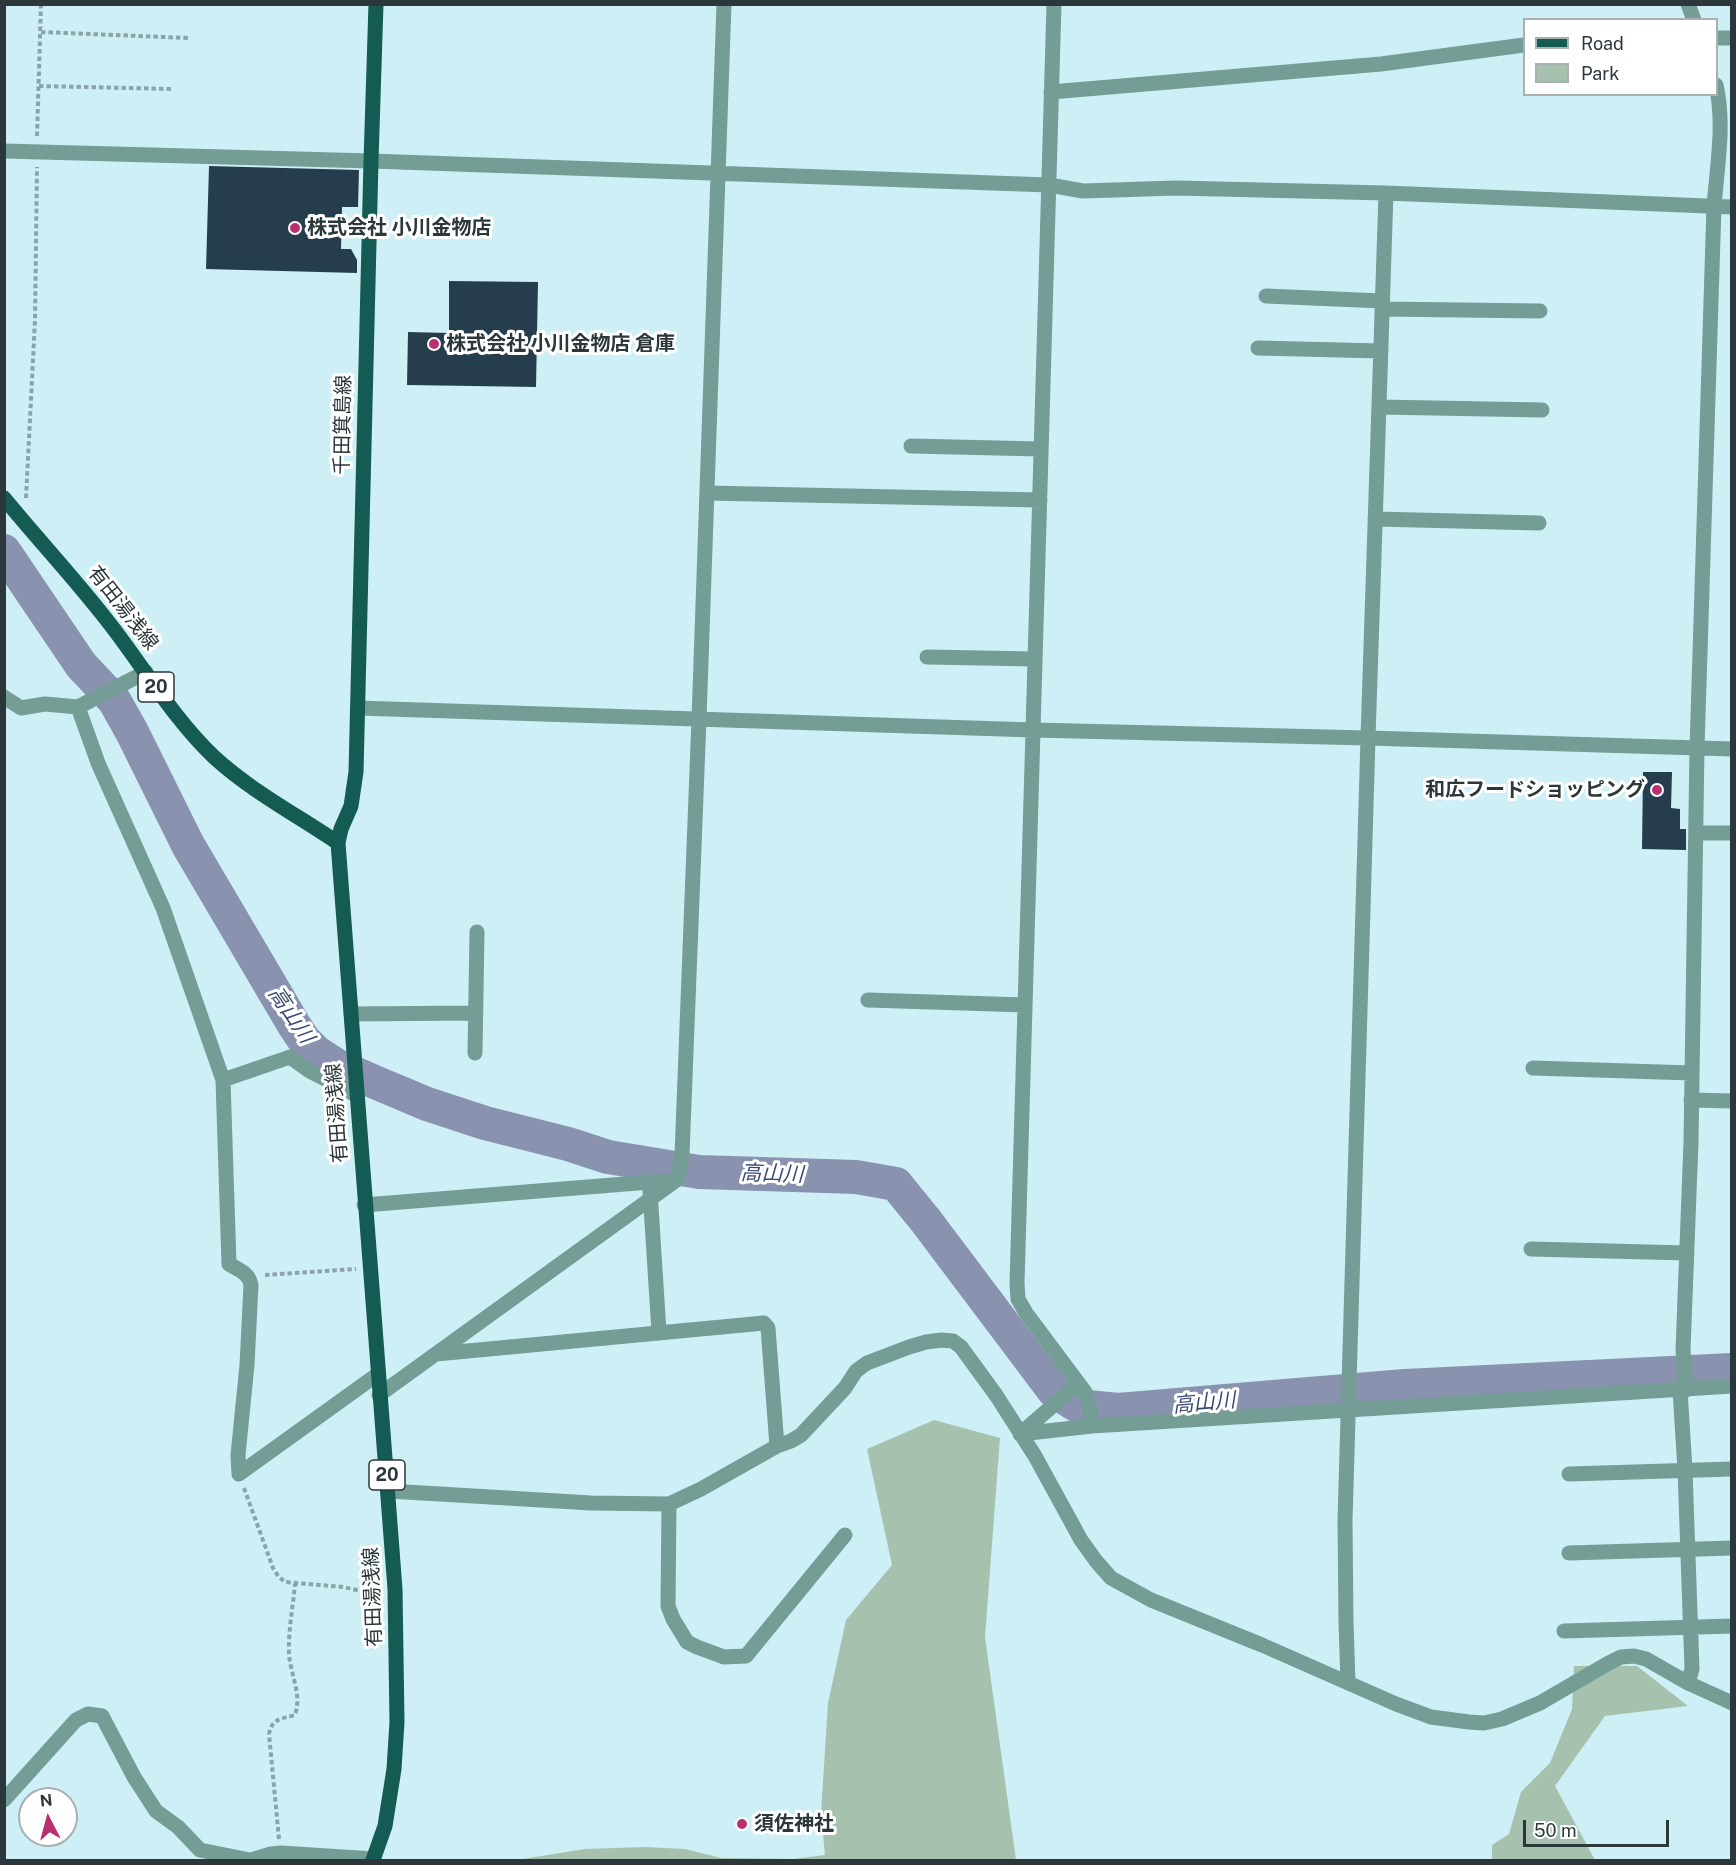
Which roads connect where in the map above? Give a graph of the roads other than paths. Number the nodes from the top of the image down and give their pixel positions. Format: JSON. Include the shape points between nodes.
{"nodes":[{"id":1,"x":376,"y":4,"type":"edge"},
{"id":2,"x":724,"y":4,"type":"edge"},
{"id":3,"x":1054,"y":4,"type":"edge"},
{"id":4,"x":1523,"y":45,"type":"edge"},
{"id":5,"x":1051,"y":92,"type":"junction"},
{"id":6,"x":1718,"y":96,"type":"edge"},
{"id":7,"x":4,"y":152,"type":"edge"},
{"id":8,"x":371,"y":161,"type":"junction"},
{"id":9,"x":718,"y":173,"type":"junction"},
{"id":10,"x":1049,"y":185,"type":"junction"},
{"id":11,"x":1386,"y":193,"type":"junction"},
{"id":12,"x":1714,"y":207,"type":"junction"},
{"id":13,"x":1731,"y":207,"type":"edge"},
{"id":14,"x":1266,"y":296,"type":"dead end"},
{"id":15,"x":1382,"y":305,"type":"junction"},
{"id":16,"x":1540,"y":311,"type":"dead end"},
{"id":17,"x":1258,"y":348,"type":"dead end"},
{"id":18,"x":1381,"y":351,"type":"junction"},
{"id":19,"x":1379,"y":407,"type":"junction"},
{"id":20,"x":1542,"y":410,"type":"dead end"},
{"id":21,"x":911,"y":446,"type":"dead end"},
{"id":22,"x":1041,"y":449,"type":"junction"},
{"id":23,"x":707,"y":493,"type":"junction"},
{"id":24,"x":4,"y":498,"type":"edge"},
{"id":25,"x":1040,"y":500,"type":"junction"},
{"id":26,"x":1375,"y":519,"type":"junction"},
{"id":27,"x":1539,"y":523,"type":"dead end"},
{"id":28,"x":927,"y":657,"type":"dead end"},
{"id":29,"x":1035,"y":659,"type":"junction"},
{"id":30,"x":146,"y":672,"type":"junction"},
{"id":31,"x":4,"y":698,"type":"edge"},
{"id":32,"x":78,"y":707,"type":"junction"},
{"id":33,"x":358,"y":708,"type":"junction"},
{"id":34,"x":699,"y":719,"type":"junction"},
{"id":35,"x":1033,"y":730,"type":"junction"},
{"id":36,"x":1368,"y":738,"type":"junction"},
{"id":37,"x":1697,"y":748,"type":"junction"},
{"id":38,"x":1731,"y":749,"type":"edge"},
{"id":39,"x":1696,"y":833,"type":"junction"},
{"id":40,"x":1731,"y":833,"type":"edge"},
{"id":41,"x":338,"y":843,"type":"junction"},
{"id":42,"x":477,"y":932,"type":"dead end"},
{"id":43,"x":867,"y":1000,"type":"dead end"},
{"id":44,"x":1025,"y":1005,"type":"junction"},
{"id":45,"x":476,"y":1013,"type":"junction"},
{"id":46,"x":351,"y":1014,"type":"junction"},
{"id":47,"x":475,"y":1053,"type":"dead end"},
{"id":48,"x":1533,"y":1068,"type":"dead end"},
{"id":49,"x":1692,"y":1073,"type":"junction"},
{"id":50,"x":223,"y":1080,"type":"junction"},
{"id":51,"x":356,"y":1092,"type":"junction"},
{"id":52,"x":1691,"y":1100,"type":"junction"},
{"id":53,"x":1731,"y":1101,"type":"edge"},
{"id":54,"x":678,"y":1179,"type":"junction"},
{"id":55,"x":650,"y":1182,"type":"junction"},
{"id":56,"x":650,"y":1199,"type":"junction"},
{"id":57,"x":364,"y":1205,"type":"junction"},
{"id":58,"x":1531,"y":1249,"type":"dead end"},
{"id":59,"x":1687,"y":1253,"type":"junction"},
{"id":60,"x":659,"y":1332,"type":"junction"},
{"id":61,"x":436,"y":1354,"type":"junction"},
{"id":62,"x":378,"y":1374,"type":"junction"},
{"id":63,"x":1078,"y":1384,"type":"junction"},
{"id":64,"x":1731,"y":1386,"type":"edge"},
{"id":65,"x":1683,"y":1390,"type":"junction"},
{"id":66,"x":379,"y":1395,"type":"junction"},
{"id":67,"x":1348,"y":1410,"type":"junction"},
{"id":68,"x":1092,"y":1426,"type":"junction"},
{"id":69,"x":1020,"y":1434,"type":"junction"},
{"id":70,"x":777,"y":1446,"type":"junction"},
{"id":71,"x":1731,"y":1468,"type":"edge"},
{"id":72,"x":1685,"y":1470,"type":"junction"},
{"id":73,"x":1569,"y":1474,"type":"dead end"},
{"id":74,"x":389,"y":1491,"type":"junction"},
{"id":75,"x":669,"y":1504,"type":"junction"},
{"id":76,"x":845,"y":1535,"type":"dead end"},
{"id":77,"x":1731,"y":1548,"type":"edge"},
{"id":78,"x":1687,"y":1550,"type":"junction"},
{"id":79,"x":1569,"y":1553,"type":"dead end"},
{"id":80,"x":1731,"y":1626,"type":"edge"},
{"id":81,"x":1691,"y":1628,"type":"junction"},
{"id":82,"x":1564,"y":1632,"type":"dead end"},
{"id":83,"x":1348,"y":1682,"type":"junction"},
{"id":84,"x":1688,"y":1683,"type":"junction"},
{"id":85,"x":1731,"y":1703,"type":"edge"},
{"id":86,"x":4,"y":1800,"type":"edge"},
{"id":87,"x":250,"y":1860,"type":"edge"},
{"id":88,"x":374,"y":1860,"type":"edge"}],
"edges":[{"from":1,"to":8,"type":"main road","name":"千田箕島線"},
{"from":2,"to":9,"type":"street"},
{"from":3,"to":5,"type":"street"},
{"from":4,"to":5,"type":"street","via":[[1381,64]]},
{"from":5,"to":10,"type":"street"},
{"from":6,"to":12,"type":"street"},
{"from":7,"to":8,"type":"street"},
{"from":8,"to":9,"type":"street"},
{"from":8,"to":33,"type":"main road","name":"千田箕島線"},
{"from":9,"to":10,"type":"street"},
{"from":9,"to":23,"type":"street"},
{"from":10,"to":11,"type":"street","via":[[1083,191],[1176,188]]},
{"from":10,"to":22,"type":"street"},
{"from":11,"to":12,"type":"street"},
{"from":11,"to":15,"type":"street"},
{"from":12,"to":13,"type":"street"},
{"from":12,"to":37,"type":"street"},
{"from":14,"to":15,"type":"street"},
{"from":15,"to":16,"type":"street"},
{"from":15,"to":18,"type":"street"},
{"from":17,"to":18,"type":"street"},
{"from":18,"to":19,"type":"street"},
{"from":19,"to":20,"type":"street"},
{"from":19,"to":26,"type":"street"},
{"from":21,"to":22,"type":"street"},
{"from":22,"to":25,"type":"street"},
{"from":23,"to":25,"type":"street"},
{"from":23,"to":34,"type":"street"},
{"from":24,"to":30,"type":"main road","name":"有田湯浅線","number":"20","via":[[75,580]]},
{"from":25,"to":29,"type":"street"},
{"from":26,"to":27,"type":"street"},
{"from":26,"to":36,"type":"street"},
{"from":28,"to":29,"type":"street"},
{"from":29,"to":35,"type":"street"},
{"from":30,"to":32,"type":"street"},
{"from":30,"to":41,"type":"main road","name":"有田湯浅線","number":"20","via":[[197,739],[230,771]]},
{"from":31,"to":32,"type":"street","via":[[21,708],[45,704]]},
{"from":32,"to":50,"type":"street","via":[[98,763],[163,908]]},
{"from":33,"to":34,"type":"street"},
{"from":33,"to":41,"type":"main road","name":"千田箕島線","via":[[354,792]]},
{"from":34,"to":35,"type":"street"},
{"from":34,"to":54,"type":"street"},
{"from":35,"to":36,"type":"street"},
{"from":35,"to":44,"type":"street"},
{"from":36,"to":37,"type":"street"},
{"from":36,"to":67,"type":"street"},
{"from":37,"to":38,"type":"street"},
{"from":37,"to":39,"type":"street"},
{"from":39,"to":40,"type":"street"},
{"from":39,"to":49,"type":"street"},
{"from":41,"to":46,"type":"main road","name":"有田湯浅線","number":"20"},
{"from":42,"to":45,"type":"street"},
{"from":43,"to":44,"type":"street"},
{"from":44,"to":63,"type":"street","via":[[1018,1299]]},
{"from":45,"to":46,"type":"street"},
{"from":45,"to":47,"type":"street"},
{"from":46,"to":51,"type":"main road","name":"有田湯浅線","number":"20"},
{"from":48,"to":49,"type":"street"},
{"from":49,"to":52,"type":"street"},
{"from":50,"to":51,"type":"street","via":[[290,1057],[308,1070]]},
{"from":50,"to":62,"type":"street","via":[[229,1264],[247,1275],[251,1285],[239,1474]]},
{"from":51,"to":57,"type":"main road","name":"有田湯浅線","number":"20"},
{"from":52,"to":53,"type":"street"},
{"from":52,"to":59,"type":"street"},
{"from":54,"to":55,"type":"street"},
{"from":54,"to":56,"type":"street"},
{"from":55,"to":56,"type":"street"},
{"from":55,"to":57,"type":"street"},
{"from":56,"to":60,"type":"street"},
{"from":56,"to":61,"type":"street"},
{"from":57,"to":62,"type":"main road","name":"有田湯浅線","number":"20"},
{"from":58,"to":59,"type":"street"},
{"from":59,"to":65,"type":"street"},
{"from":60,"to":61,"type":"street"},
{"from":60,"to":70,"type":"street","via":[[764,1323],[768,1328]]},
{"from":61,"to":66,"type":"street"},
{"from":62,"to":66,"type":"main road","name":"有田湯浅線","number":"20"},
{"from":63,"to":68,"type":"street","via":[[1088,1398]]},
{"from":63,"to":69,"type":"street"},
{"from":64,"to":65,"type":"street"},
{"from":65,"to":67,"type":"street"},
{"from":65,"to":72,"type":"street"},
{"from":66,"to":74,"type":"main road","name":"有田湯浅線","number":"20"},
{"from":67,"to":68,"type":"street"},
{"from":67,"to":83,"type":"street"},
{"from":68,"to":69,"type":"street"},
{"from":69,"to":70,"type":"street","via":[[961,1347],[942,1340],[867,1363],[801,1435]]},
{"from":69,"to":83,"type":"street","via":[[1081,1540],[1111,1578],[1151,1600]]},
{"from":70,"to":75,"type":"street"},
{"from":71,"to":72,"type":"street"},
{"from":72,"to":73,"type":"street"},
{"from":72,"to":78,"type":"street"},
{"from":74,"to":75,"type":"street"},
{"from":74,"to":88,"type":"main road","name":"有田湯浅線","number":"20","via":[[397,1722],[386,1826]]},
{"from":75,"to":76,"type":"street","via":[[670,1613],[687,1642],[724,1657],[746,1656]]},
{"from":77,"to":78,"type":"street"},
{"from":78,"to":79,"type":"street"},
{"from":78,"to":81,"type":"street"},
{"from":80,"to":81,"type":"street"},
{"from":81,"to":82,"type":"street"},
{"from":81,"to":84,"type":"street","via":[[1692,1669]]},
{"from":83,"to":84,"type":"street","via":[[1431,1716],[1484,1723],[1540,1703],[1621,1657],[1646,1659]]},
{"from":84,"to":85,"type":"street"},
{"from":86,"to":87,"type":"street","via":[[76,1720],[88,1714],[102,1716],[156,1811],[200,1850]]},
{"from":87,"to":88,"type":"street","via":[[281,1853]]}]}
